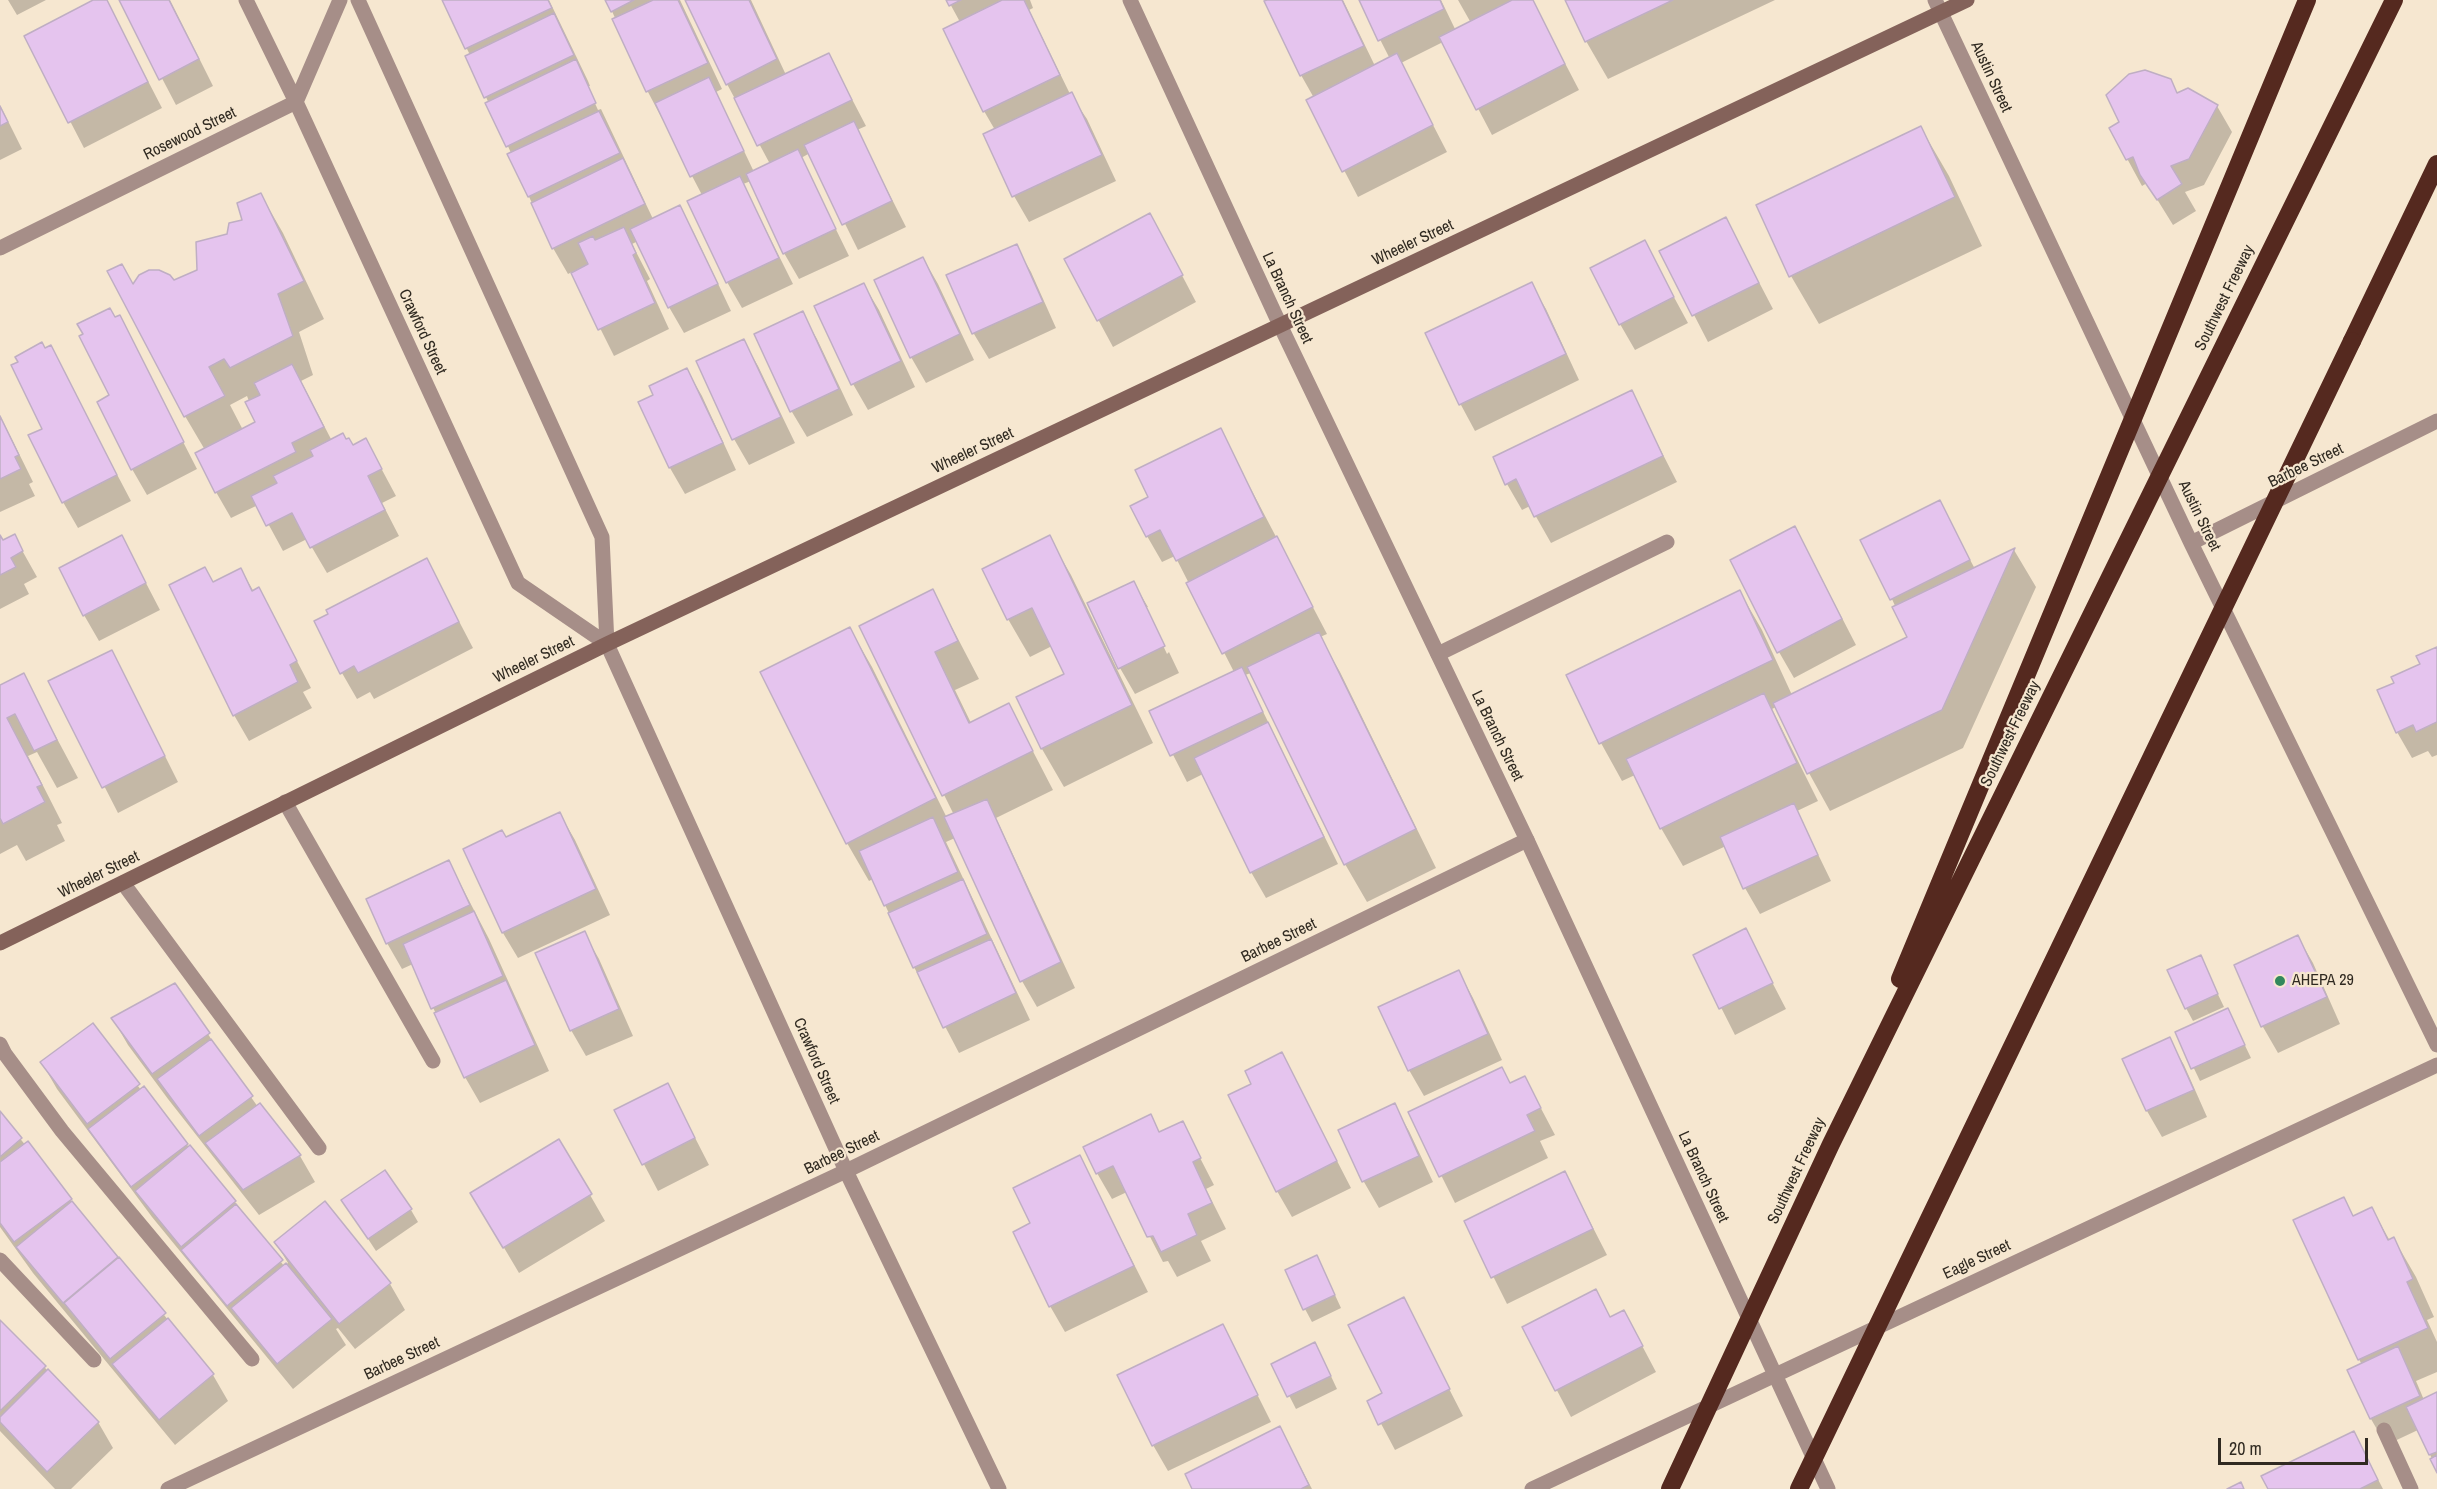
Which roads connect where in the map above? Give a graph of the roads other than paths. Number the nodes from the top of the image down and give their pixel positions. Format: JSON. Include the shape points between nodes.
{"nodes":[{"id":1,"x":246,"y":0,"type":"edge"},
{"id":2,"x":340,"y":0,"type":"edge"},
{"id":3,"x":358,"y":0,"type":"edge"},
{"id":4,"x":1130,"y":0,"type":"edge"},
{"id":5,"x":1967,"y":0,"type":"edge"},
{"id":6,"x":2307,"y":0,"type":"edge"},
{"id":7,"x":2394,"y":0,"type":"edge"},
{"id":8,"x":1938,"y":6,"type":"edge"},
{"id":9,"x":296,"y":102,"type":"junction"},
{"id":10,"x":2437,"y":164,"type":"edge"},
{"id":11,"x":2437,"y":193,"type":"edge"},
{"id":12,"x":0,"y":248,"type":"edge"},
{"id":13,"x":1280,"y":326,"type":"junction"},
{"id":14,"x":2352,"y":341,"type":"junction"},
{"id":15,"x":2437,"y":421,"type":"edge"},
{"id":16,"x":1667,"y":542,"type":"dead end"},
{"id":17,"x":2191,"y":543,"type":"junction"},
{"id":18,"x":607,"y":644,"type":"junction"},
{"id":19,"x":1437,"y":654,"type":"junction"},
{"id":20,"x":285,"y":802,"type":"junction"},
{"id":21,"x":1527,"y":840,"type":"junction"},
{"id":22,"x":123,"y":883,"type":"junction"},
{"id":23,"x":0,"y":943,"type":"edge"},
{"id":24,"x":0,"y":1044,"type":"edge"},
{"id":25,"x":2437,"y":1045,"type":"edge"},
{"id":26,"x":433,"y":1061,"type":"dead end"},
{"id":27,"x":2437,"y":1065,"type":"edge"},
{"id":28,"x":1831,"y":1144,"type":"junction"},
{"id":29,"x":320,"y":1148,"type":"dead end"},
{"id":30,"x":846,"y":1171,"type":"junction"},
{"id":31,"x":0,"y":1260,"type":"edge"},
{"id":32,"x":252,"y":1359,"type":"dead end"},
{"id":33,"x":94,"y":1360,"type":"dead end"},
{"id":34,"x":1774,"y":1375,"type":"junction"},
{"id":35,"x":2384,"y":1430,"type":"dead end"},
{"id":36,"x":168,"y":1489,"type":"edge"},
{"id":37,"x":999,"y":1489,"type":"edge"},
{"id":38,"x":1532,"y":1489,"type":"edge"},
{"id":39,"x":1670,"y":1489,"type":"edge"},
{"id":40,"x":1799,"y":1489,"type":"edge"},
{"id":41,"x":1828,"y":1489,"type":"edge"},
{"id":42,"x":2411,"y":1489,"type":"edge"}],
"edges":[{"from":1,"to":9,"type":"street","name":"Crawford Street"},
{"from":2,"to":9,"type":"street"},
{"from":3,"to":18,"type":"street","name":"Crawford Street","via":[[602,537]]},
{"from":4,"to":13,"type":"street","name":"La Branch Street"},
{"from":5,"to":8,"type":"main road","name":"Wheeler Street"},
{"from":6,"to":28,"type":"highway","bridge":true},
{"from":7,"to":28,"type":"highway","name":"Southwest Freeway","bridge":true},
{"from":8,"to":13,"type":"main road","name":"Wheeler Street"},
{"from":8,"to":17,"type":"street","name":"Austin Street"},
{"from":9,"to":12,"type":"street","name":"Rosewood Street"},
{"from":9,"to":18,"type":"street","name":"Crawford Street","via":[[518,583]]},
{"from":10,"to":14,"type":"highway"},
{"from":11,"to":14,"type":"highway"},
{"from":13,"to":18,"type":"main road","name":"Wheeler Street"},
{"from":13,"to":19,"type":"street","name":"La Branch Street"},
{"from":14,"to":40,"type":"highway","bridge":true},
{"from":15,"to":17,"type":"street","name":"Barbee Street"},
{"from":16,"to":19,"type":"street"},
{"from":17,"to":25,"type":"street","name":"Austin Street"},
{"from":18,"to":20,"type":"main road","name":"Wheeler Street"},
{"from":18,"to":30,"type":"street","name":"Crawford Street"},
{"from":19,"to":21,"type":"street","name":"La Branch Street"},
{"from":20,"to":22,"type":"main road","name":"Wheeler Street"},
{"from":20,"to":26,"type":"street"},
{"from":21,"to":30,"type":"street","name":"Barbee Street"},
{"from":21,"to":34,"type":"street","name":"La Branch Street"},
{"from":22,"to":23,"type":"main road","name":"Wheeler Street"},
{"from":22,"to":29,"type":"street"},
{"from":24,"to":32,"type":"street","via":[[62,1131]]},
{"from":27,"to":34,"type":"street","name":"Eagle Street"},
{"from":28,"to":39,"type":"highway","name":"Southwest Freeway","bridge":true},
{"from":30,"to":36,"type":"street","name":"Barbee Street"},
{"from":30,"to":37,"type":"street","name":"Crawford Street"},
{"from":31,"to":33,"type":"street"},
{"from":34,"to":38,"type":"street","name":"Eagle Street"},
{"from":34,"to":41,"type":"street","name":"La Branch Street"},
{"from":35,"to":42,"type":"street"}]}
